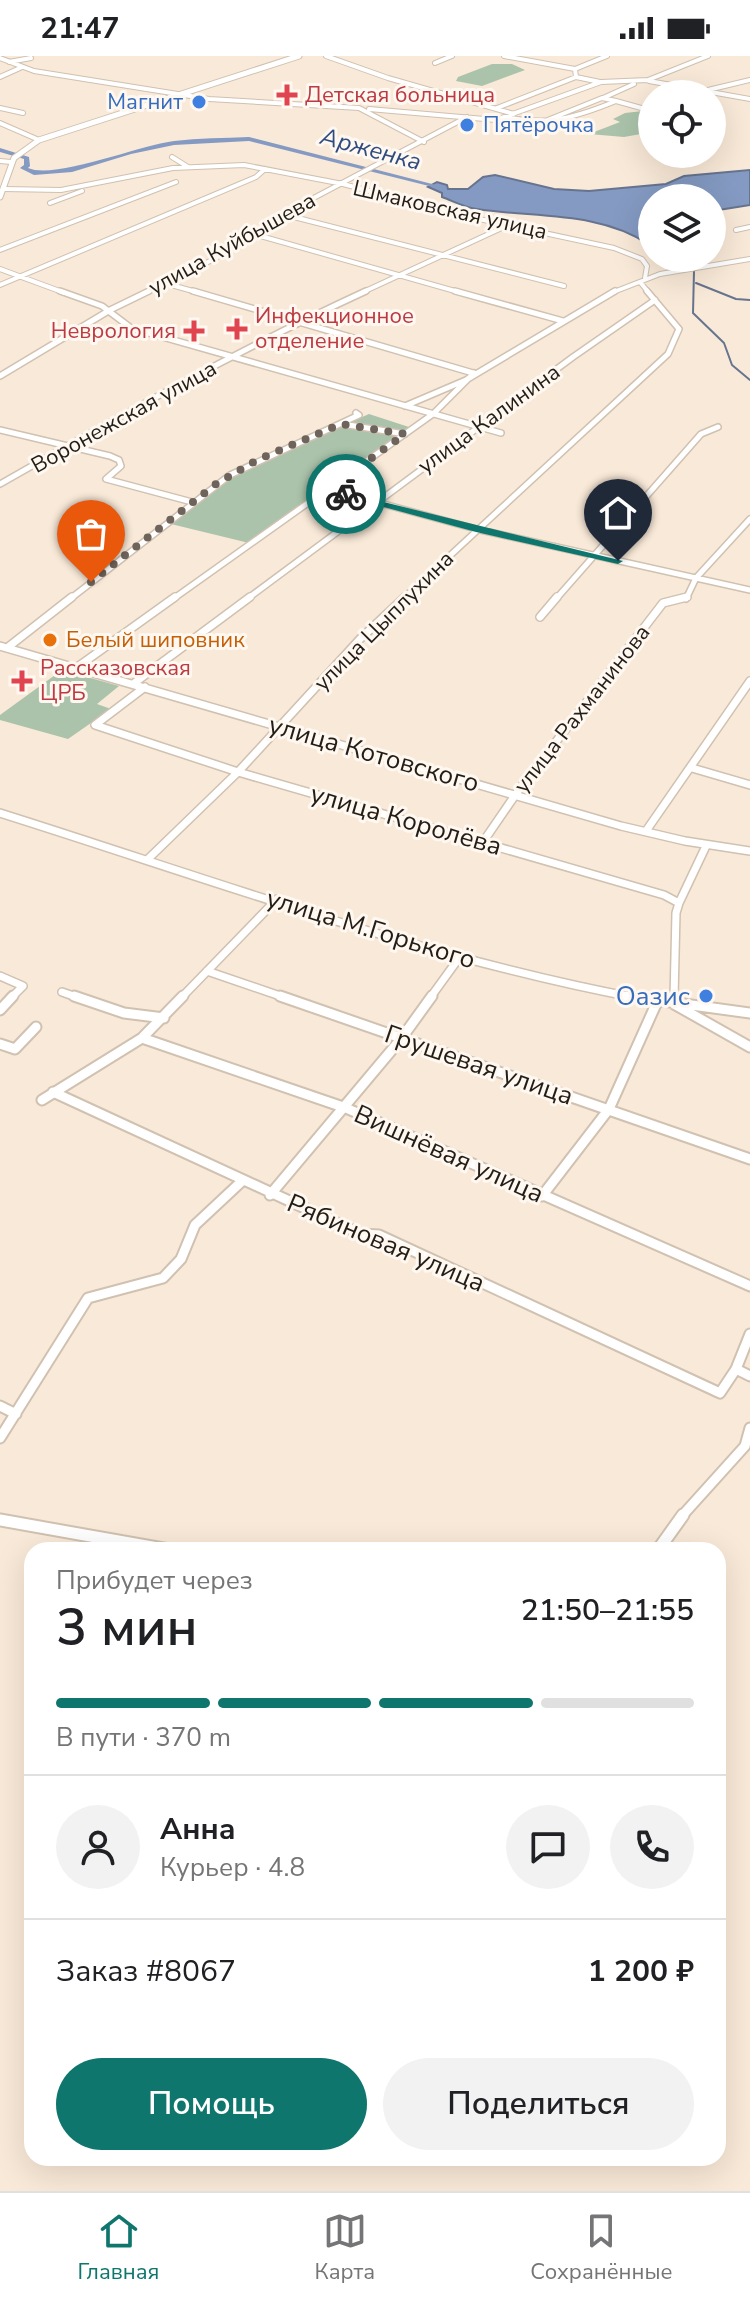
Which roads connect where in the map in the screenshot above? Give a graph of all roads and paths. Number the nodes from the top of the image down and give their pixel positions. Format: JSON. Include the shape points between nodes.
{"nodes":[{"id":1,"x":299,"y":56,"type":"edge"},
{"id":2,"x":326,"y":56,"type":"edge"},
{"id":3,"x":452,"y":56,"type":"edge"},
{"id":4,"x":504,"y":56,"type":"edge"},
{"id":5,"x":522,"y":56,"type":"edge"},
{"id":6,"x":607,"y":56,"type":"edge"},
{"id":7,"x":708,"y":56,"type":"edge"},
{"id":8,"x":31,"y":58,"type":"dead end"},
{"id":9,"x":515,"y":58,"type":"junction"},
{"id":10,"x":0,"y":61,"type":"edge"},
{"id":11,"x":8,"y":62,"type":"junction"},
{"id":12,"x":435,"y":63,"type":"dead end"},
{"id":13,"x":20,"y":68,"type":"junction"},
{"id":14,"x":575,"y":69,"type":"junction"},
{"id":15,"x":0,"y":77,"type":"edge"},
{"id":16,"x":576,"y":77,"type":"junction"},
{"id":17,"x":648,"y":80,"type":"edge"},
{"id":18,"x":638,"y":81,"type":"edge"},
{"id":19,"x":638,"y":81,"type":"edge"},
{"id":20,"x":749,"y":81,"type":"edge"},
{"id":21,"x":601,"y":82,"type":"junction"},
{"id":22,"x":726,"y":86,"type":"edge"},
{"id":23,"x":140,"y":87,"type":"junction"},
{"id":24,"x":128,"y":94,"type":"dead end"},
{"id":25,"x":179,"y":94,"type":"junction"},
{"id":26,"x":726,"y":95,"type":"edge"},
{"id":27,"x":602,"y":98,"type":"junction"},
{"id":28,"x":750,"y":99,"type":"edge"},
{"id":29,"x":616,"y":101,"type":"junction"},
{"id":30,"x":638,"y":106,"type":"edge"},
{"id":31,"x":0,"y":108,"type":"edge"},
{"id":32,"x":359,"y":108,"type":"junction"},
{"id":33,"x":496,"y":108,"type":"junction"},
{"id":34,"x":23,"y":113,"type":"dead end"},
{"id":35,"x":514,"y":114,"type":"junction"},
{"id":36,"x":467,"y":117,"type":"junction"},
{"id":37,"x":505,"y":117,"type":"junction"},
{"id":38,"x":545,"y":121,"type":"junction"},
{"id":39,"x":0,"y":123,"type":"edge"},
{"id":40,"x":39,"y":140,"type":"junction"},
{"id":41,"x":424,"y":142,"type":"junction"},
{"id":42,"x":172,"y":157,"type":"dead end"},
{"id":43,"x":12,"y":160,"type":"junction"},
{"id":44,"x":0,"y":161,"type":"edge"},
{"id":45,"x":188,"y":167,"type":"junction"},
{"id":46,"x":265,"y":169,"type":"junction"},
{"id":47,"x":154,"y":172,"type":"junction"},
{"id":48,"x":341,"y":184,"type":"junction"},
{"id":49,"x":94,"y":185,"type":"junction"},
{"id":50,"x":4,"y":189,"type":"junction"},
{"id":51,"x":61,"y":190,"type":"junction"},
{"id":52,"x":75,"y":193,"type":"junction"},
{"id":53,"x":0,"y":197,"type":"edge"},
{"id":54,"x":50,"y":203,"type":"dead end"},
{"id":55,"x":286,"y":215,"type":"junction"},
{"id":56,"x":507,"y":225,"type":"junction"},
{"id":57,"x":750,"y":227,"type":"edge"},
{"id":58,"x":736,"y":230,"type":"dead end"},
{"id":59,"x":256,"y":235,"type":"junction"},
{"id":60,"x":0,"y":250,"type":"edge"},
{"id":61,"x":446,"y":256,"type":"junction"},
{"id":62,"x":750,"y":259,"type":"edge"},
{"id":63,"x":0,"y":269,"type":"edge"},
{"id":64,"x":403,"y":275,"type":"junction"},
{"id":65,"x":19,"y":276,"type":"junction"},
{"id":66,"x":642,"y":280,"type":"junction"},
{"id":67,"x":163,"y":283,"type":"junction"},
{"id":68,"x":0,"y":285,"type":"edge"},
{"id":69,"x":564,"y":286,"type":"dead end"},
{"id":70,"x":655,"y":300,"type":"junction"},
{"id":71,"x":110,"y":310,"type":"junction"},
{"id":72,"x":300,"y":321,"type":"junction"},
{"id":73,"x":563,"y":321,"type":"junction"},
{"id":74,"x":233,"y":357,"type":"junction"},
{"id":75,"x":474,"y":373,"type":"junction"},
{"id":76,"x":0,"y":376,"type":"edge"},
{"id":77,"x":405,"y":406,"type":"junction"},
{"id":78,"x":356,"y":413,"type":"dead end"},
{"id":79,"x":433,"y":414,"type":"junction"},
{"id":80,"x":341,"y":424,"type":"junction"},
{"id":81,"x":478,"y":427,"type":"junction"},
{"id":82,"x":718,"y":427,"type":"dead end"},
{"id":83,"x":0,"y":430,"type":"edge"},
{"id":84,"x":501,"y":433,"type":"dead end"},
{"id":85,"x":405,"y":434,"type":"junction"},
{"id":86,"x":69,"y":445,"type":"junction"},
{"id":87,"x":0,"y":484,"type":"edge"},
{"id":88,"x":328,"y":489,"type":"junction"},
{"id":89,"x":192,"y":502,"type":"junction"},
{"id":90,"x":376,"y":502,"type":"junction"},
{"id":91,"x":750,"y":519,"type":"edge"},
{"id":92,"x":476,"y":529,"type":"junction"},
{"id":93,"x":593,"y":556,"type":"junction"},
{"id":94,"x":696,"y":578,"type":"junction"},
{"id":95,"x":750,"y":590,"type":"edge"},
{"id":96,"x":540,"y":617,"type":"dead end"},
{"id":97,"x":4,"y":647,"type":"edge"},
{"id":98,"x":76,"y":668,"type":"junction"},
{"id":99,"x":750,"y":681,"type":"edge"},
{"id":100,"x":133,"y":684,"type":"junction"},
{"id":101,"x":145,"y":687,"type":"junction"},
{"id":102,"x":281,"y":726,"type":"junction"},
{"id":103,"x":692,"y":768,"type":"junction"},
{"id":104,"x":238,"y":772,"type":"junction"},
{"id":105,"x":750,"y":785,"type":"edge"},
{"id":106,"x":515,"y":795,"type":"junction"},
{"id":107,"x":1,"y":814,"type":"edge"},
{"id":108,"x":646,"y":831,"type":"junction"},
{"id":109,"x":483,"y":842,"type":"junction"},
{"id":110,"x":706,"y":846,"type":"junction"},
{"id":111,"x":750,"y":851,"type":"edge"},
{"id":112,"x":148,"y":859,"type":"junction"},
{"id":113,"x":277,"y":899,"type":"junction"},
{"id":114,"x":679,"y":903,"type":"junction"},
{"id":115,"x":459,"y":958,"type":"junction"},
{"id":116,"x":207,"y":971,"type":"junction"},
{"id":117,"x":0,"y":976,"type":"edge"},
{"id":118,"x":62,"y":992,"type":"dead end"},
{"id":119,"x":657,"y":1002,"type":"junction"},
{"id":120,"x":674,"y":1004,"type":"junction"},
{"id":121,"x":0,"y":1010,"type":"edge"},
{"id":122,"x":750,"y":1013,"type":"edge"},
{"id":123,"x":164,"y":1018,"type":"junction"},
{"id":124,"x":36,"y":1027,"type":"dead end"},
{"id":125,"x":142,"y":1038,"type":"junction"},
{"id":126,"x":401,"y":1039,"type":"junction"},
{"id":127,"x":0,"y":1044,"type":"edge"},
{"id":128,"x":750,"y":1047,"type":"edge"},
{"id":129,"x":53,"y":1092,"type":"junction"},
{"id":130,"x":42,"y":1100,"type":"dead end"},
{"id":131,"x":346,"y":1108,"type":"junction"},
{"id":132,"x":609,"y":1109,"type":"junction"},
{"id":133,"x":750,"y":1159,"type":"edge"},
{"id":134,"x":241,"y":1182,"type":"junction"},
{"id":135,"x":270,"y":1195,"type":"junction"},
{"id":136,"x":542,"y":1196,"type":"junction"},
{"id":137,"x":750,"y":1286,"type":"edge"},
{"id":138,"x":750,"y":1334,"type":"edge"},
{"id":139,"x":736,"y":1369,"type":"junction"},
{"id":140,"x":750,"y":1376,"type":"edge"},
{"id":141,"x":0,"y":1406,"type":"edge"},
{"id":142,"x":16,"y":1414,"type":"junction"},
{"id":143,"x":750,"y":1428,"type":"edge"},
{"id":144,"x":0,"y":1438,"type":"edge"},
{"id":145,"x":0,"y":1520,"type":"edge"},
{"id":146,"x":124,"y":1542,"type":"edge"},
{"id":147,"x":663,"y":1542,"type":"edge"}],
"edges":[{"from":1,"to":25,"type":"main road"},
{"from":2,"to":33,"type":"street"},
{"from":3,"to":12,"type":"street"},
{"from":4,"to":9,"type":"street"},
{"from":5,"to":9,"type":"street"},
{"from":6,"to":14,"type":"street"},
{"from":7,"to":17,"type":"street"},
{"from":8,"to":11,"type":"street"},
{"from":9,"to":14,"type":"street"},
{"from":10,"to":11,"type":"street"},
{"from":11,"to":13,"type":"street"},
{"from":13,"to":15,"type":"street"},
{"from":13,"to":23,"type":"street"},
{"from":14,"to":16,"type":"street"},
{"from":16,"to":21,"type":"street"},
{"from":16,"to":33,"type":"street"},
{"from":18,"to":21,"type":"street"},
{"from":19,"to":27,"type":"street"},
{"from":20,"to":22,"type":"street"},
{"from":21,"to":35,"type":"street"},
{"from":23,"to":24,"type":"street"},
{"from":23,"to":25,"type":"street"},
{"from":25,"to":32,"type":"street"},
{"from":25,"to":40,"type":"main road"},
{"from":26,"to":28,"type":"street"},
{"from":27,"to":29,"type":"street"},
{"from":27,"to":38,"type":"street"},
{"from":29,"to":30,"type":"street"},
{"from":29,"to":38,"type":"street","via":[[559,124]]},
{"from":31,"to":34,"type":"street"},
{"from":32,"to":36,"type":"street"},
{"from":32,"to":41,"type":"street"},
{"from":33,"to":35,"type":"street"},
{"from":35,"to":37,"type":"street"},
{"from":36,"to":37,"type":"street"},
{"from":36,"to":41,"type":"street","name":"улица Куйбышева"},
{"from":37,"to":38,"type":"street"},
{"from":39,"to":40,"type":"street"},
{"from":40,"to":43,"type":"main road"},
{"from":41,"to":48,"type":"street","name":"улица Куйбышева"},
{"from":42,"to":45,"type":"street"},
{"from":43,"to":44,"type":"street"},
{"from":43,"to":50,"type":"main road"},
{"from":45,"to":46,"type":"street","name":"Шмаковская улица"},
{"from":45,"to":47,"type":"street","name":"Шмаковская улица"},
{"from":46,"to":48,"type":"street","name":"Шмаковская улица"},
{"from":46,"to":65,"type":"street"},
{"from":47,"to":49,"type":"street","name":"Шмаковская улица"},
{"from":47,"to":60,"type":"street","via":[[176,182]]},
{"from":48,"to":55,"type":"street","name":"улица Куйбышева"},
{"from":48,"to":56,"type":"street","name":"Шмаковская улица"},
{"from":49,"to":51,"type":"street","name":"Шмаковская улица"},
{"from":49,"to":52,"type":"street","name":"Шмаковская улица"},
{"from":50,"to":51,"type":"street","name":"Шмаковская улица"},
{"from":50,"to":53,"type":"main road"},
{"from":51,"to":52,"type":"street"},
{"from":52,"to":54,"type":"street","name":"Шмаковская улица"},
{"from":55,"to":59,"type":"street","name":"улица Куйбышева"},
{"from":55,"to":61,"type":"street"},
{"from":56,"to":61,"type":"street","name":"Воронежская улица"},
{"from":56,"to":66,"type":"street","name":"Шмаковская улица","via":[[631,254],[647,266]]},
{"from":57,"to":58,"type":"street"},
{"from":59,"to":64,"type":"street"},
{"from":59,"to":67,"type":"street","name":"улица Куйбышева"},
{"from":61,"to":64,"type":"street","name":"Воронежская улица"},
{"from":61,"to":69,"type":"street"},
{"from":62,"to":66,"type":"street"},
{"from":63,"to":65,"type":"street"},
{"from":64,"to":72,"type":"street","name":"Воронежская улица"},
{"from":64,"to":73,"type":"street"},
{"from":65,"to":68,"type":"street"},
{"from":65,"to":71,"type":"street"},
{"from":66,"to":70,"type":"street","name":"улица Цыплухина"},
{"from":66,"to":73,"type":"street"},
{"from":67,"to":71,"type":"street","name":"улица Куйбышева"},
{"from":67,"to":72,"type":"street"},
{"from":70,"to":81,"type":"street","name":"улица Калинина"},
{"from":70,"to":92,"type":"street","name":"улица Цыплухина","via":[[679,329],[668,354]]},
{"from":71,"to":74,"type":"street","via":[[131,328]]},
{"from":71,"to":76,"type":"street","name":"улица Куйбышева"},
{"from":72,"to":74,"type":"street","name":"Воронежская улица"},
{"from":72,"to":75,"type":"street"},
{"from":73,"to":75,"type":"street"},
{"from":74,"to":77,"type":"street"},
{"from":74,"to":86,"type":"street","name":"Воронежская улица"},
{"from":75,"to":77,"type":"street"},
{"from":75,"to":79,"type":"street"},
{"from":77,"to":79,"type":"street"},
{"from":78,"to":80,"type":"street"},
{"from":79,"to":81,"type":"street"},
{"from":79,"to":85,"type":"street"},
{"from":80,"to":85,"type":"street"},
{"from":80,"to":89,"type":"street","via":[[245,466]]},
{"from":81,"to":84,"type":"street"},
{"from":81,"to":90,"type":"street","name":"улица Калинина"},
{"from":82,"to":93,"type":"street","via":[[701,434]]},
{"from":83,"to":86,"type":"street"},
{"from":85,"to":88,"type":"street"},
{"from":86,"to":87,"type":"street","name":"Воронежская улица"},
{"from":86,"to":89,"type":"street","via":[[119,460],[121,466],[106,479]]},
{"from":88,"to":90,"type":"street"},
{"from":88,"to":98,"type":"street"},
{"from":89,"to":97,"type":"street"},
{"from":90,"to":92,"type":"street"},
{"from":90,"to":100,"type":"street","name":"улица Калинина"},
{"from":91,"to":94,"type":"street","name":"улица Рахманинова"},
{"from":92,"to":93,"type":"street"},
{"from":92,"to":102,"type":"street","name":"улица Цыплухина","via":[[360,639]]},
{"from":93,"to":94,"type":"street"},
{"from":93,"to":96,"type":"street"},
{"from":94,"to":95,"type":"street"},
{"from":94,"to":106,"type":"street","name":"улица Рахманинова","via":[[686,600],[663,603]]},
{"from":97,"to":98,"type":"street","name":"улица Котовского"},
{"from":98,"to":100,"type":"street","name":"улица Котовского"},
{"from":99,"to":103,"type":"street"},
{"from":100,"to":101,"type":"street","name":"улица Котовского"},
{"from":101,"to":102,"type":"street","name":"улица Котовского"},
{"from":101,"to":104,"type":"street","name":"улица Королёва","via":[[95,725]]},
{"from":102,"to":104,"type":"street","name":"улица Цыплухина"},
{"from":102,"to":106,"type":"street","name":"улица Котовского"},
{"from":103,"to":105,"type":"street"},
{"from":103,"to":108,"type":"street"},
{"from":104,"to":109,"type":"street","name":"улица Королёва"},
{"from":104,"to":112,"type":"street","name":"улица Цыплухина"},
{"from":106,"to":108,"type":"street","name":"улица Котовского"},
{"from":106,"to":109,"type":"street","name":"улица Рахманинова"},
{"from":107,"to":112,"type":"street","name":"улица М.Горького"},
{"from":108,"to":110,"type":"street","name":"улица Котовского"},
{"from":109,"to":114,"type":"street","name":"улица Королёва"},
{"from":110,"to":111,"type":"street","name":"улица Котовского"},
{"from":110,"to":114,"type":"street"},
{"from":112,"to":113,"type":"street","name":"улица М.Горького"},
{"from":113,"to":115,"type":"street","name":"улица М.Горького"},
{"from":113,"to":116,"type":"street"},
{"from":114,"to":120,"type":"street"},
{"from":115,"to":119,"type":"street","name":"улица М.Горького"},
{"from":115,"to":126,"type":"street"},
{"from":116,"to":123,"type":"street"},
{"from":116,"to":126,"type":"street","name":"Грушевая улица"},
{"from":117,"to":121,"type":"street","via":[[23,986]]},
{"from":118,"to":123,"type":"street","via":[[117,1013]]},
{"from":119,"to":120,"type":"street","name":"улица М.Горького"},
{"from":119,"to":132,"type":"street"},
{"from":120,"to":122,"type":"street","name":"улица М.Горького"},
{"from":120,"to":128,"type":"street"},
{"from":123,"to":125,"type":"street"},
{"from":124,"to":127,"type":"street","via":[[15,1049]]},
{"from":125,"to":129,"type":"street"},
{"from":125,"to":131,"type":"street","name":"Вишнёвая улица"},
{"from":126,"to":131,"type":"street"},
{"from":126,"to":132,"type":"street","name":"Грушевая улица"},
{"from":129,"to":130,"type":"street"},
{"from":129,"to":134,"type":"street","name":"Рябиновая улица"},
{"from":131,"to":135,"type":"street"},
{"from":131,"to":136,"type":"street","name":"Вишнёвая улица"},
{"from":132,"to":133,"type":"street","name":"Грушевая улица"},
{"from":132,"to":136,"type":"street"},
{"from":134,"to":135,"type":"street","name":"Рябиновая улица"},
{"from":134,"to":142,"type":"street","via":[[195,1225],[181,1259],[163,1278],[88,1298]]},
{"from":135,"to":139,"type":"street","name":"Рябиновая улица","via":[[361,1234],[379,1235],[720,1393]]},
{"from":136,"to":137,"type":"street","name":"Вишнёвая улица"},
{"from":138,"to":139,"type":"street"},
{"from":139,"to":140,"type":"street"},
{"from":141,"to":142,"type":"street"},
{"from":142,"to":144,"type":"street"},
{"from":143,"to":147,"type":"street","via":[[745,1446]]},
{"from":145,"to":146,"type":"street"}]}
